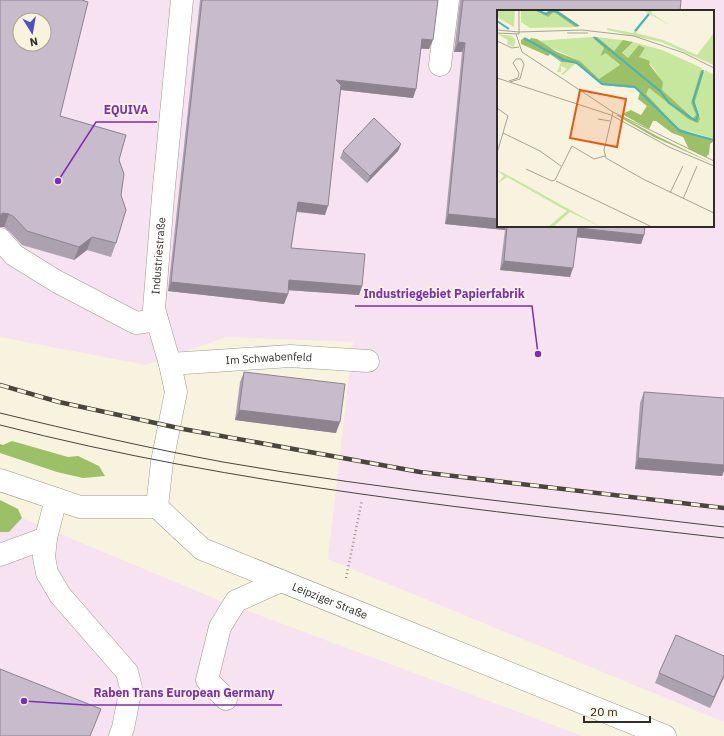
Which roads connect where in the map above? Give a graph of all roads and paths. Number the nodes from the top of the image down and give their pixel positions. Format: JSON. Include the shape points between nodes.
{"nodes":[{"id":1,"x":182,"y":0,"type":"edge"},
{"id":2,"x":448,"y":0,"type":"edge"},
{"id":3,"x":440,"y":65,"type":"dead end"},
{"id":4,"x":0,"y":239,"type":"edge"},
{"id":5,"x":157,"y":320,"type":"junction"},
{"id":6,"x":368,"y":361,"type":"dead end"},
{"id":7,"x":170,"y":364,"type":"junction"},
{"id":8,"x":0,"y":480,"type":"edge"},
{"id":9,"x":56,"y":499,"type":"junction"},
{"id":10,"x":362,"y":500,"type":"dead end"},
{"id":11,"x":157,"y":507,"type":"junction"},
{"id":12,"x":46,"y":538,"type":"junction"},
{"id":13,"x":0,"y":555,"type":"edge"},
{"id":14,"x":346,"y":578,"type":"dead end"},
{"id":15,"x":281,"y":582,"type":"junction"},
{"id":16,"x":226,"y":699,"type":"dead end"},
{"id":17,"x":120,"y":736,"type":"edge"},
{"id":18,"x":665,"y":736,"type":"edge"}],
"edges":[{"from":1,"to":5,"type":"street","name":"Industriestraße","via":[[154,309]]},
{"from":2,"to":3,"type":"street"},
{"from":4,"to":5,"type":"street","via":[[14,255],[136,322]]},
{"from":5,"to":7,"type":"street","name":"Industriestraße"},
{"from":6,"to":7,"type":"street","name":"Im Schwabenfeld","via":[[290,356]]},
{"from":7,"to":11,"type":"street","name":"Industriestraße","via":[[176,392],[162,462]]},
{"from":8,"to":9,"type":"street"},
{"from":9,"to":11,"type":"street","via":[[80,507]]},
{"from":9,"to":12,"type":"street"},
{"from":10,"to":14,"type":"path"},
{"from":11,"to":15,"type":"street","name":"Leipziger Straße","via":[[202,549]]},
{"from":12,"to":13,"type":"street"},
{"from":12,"to":17,"type":"street","via":[[44,557],[48,574],[60,595],[127,672],[131,688]]},
{"from":15,"to":16,"type":"street","via":[[236,601],[220,627],[207,680]]},
{"from":15,"to":18,"type":"street","name":"Leipziger Straße"}]}
